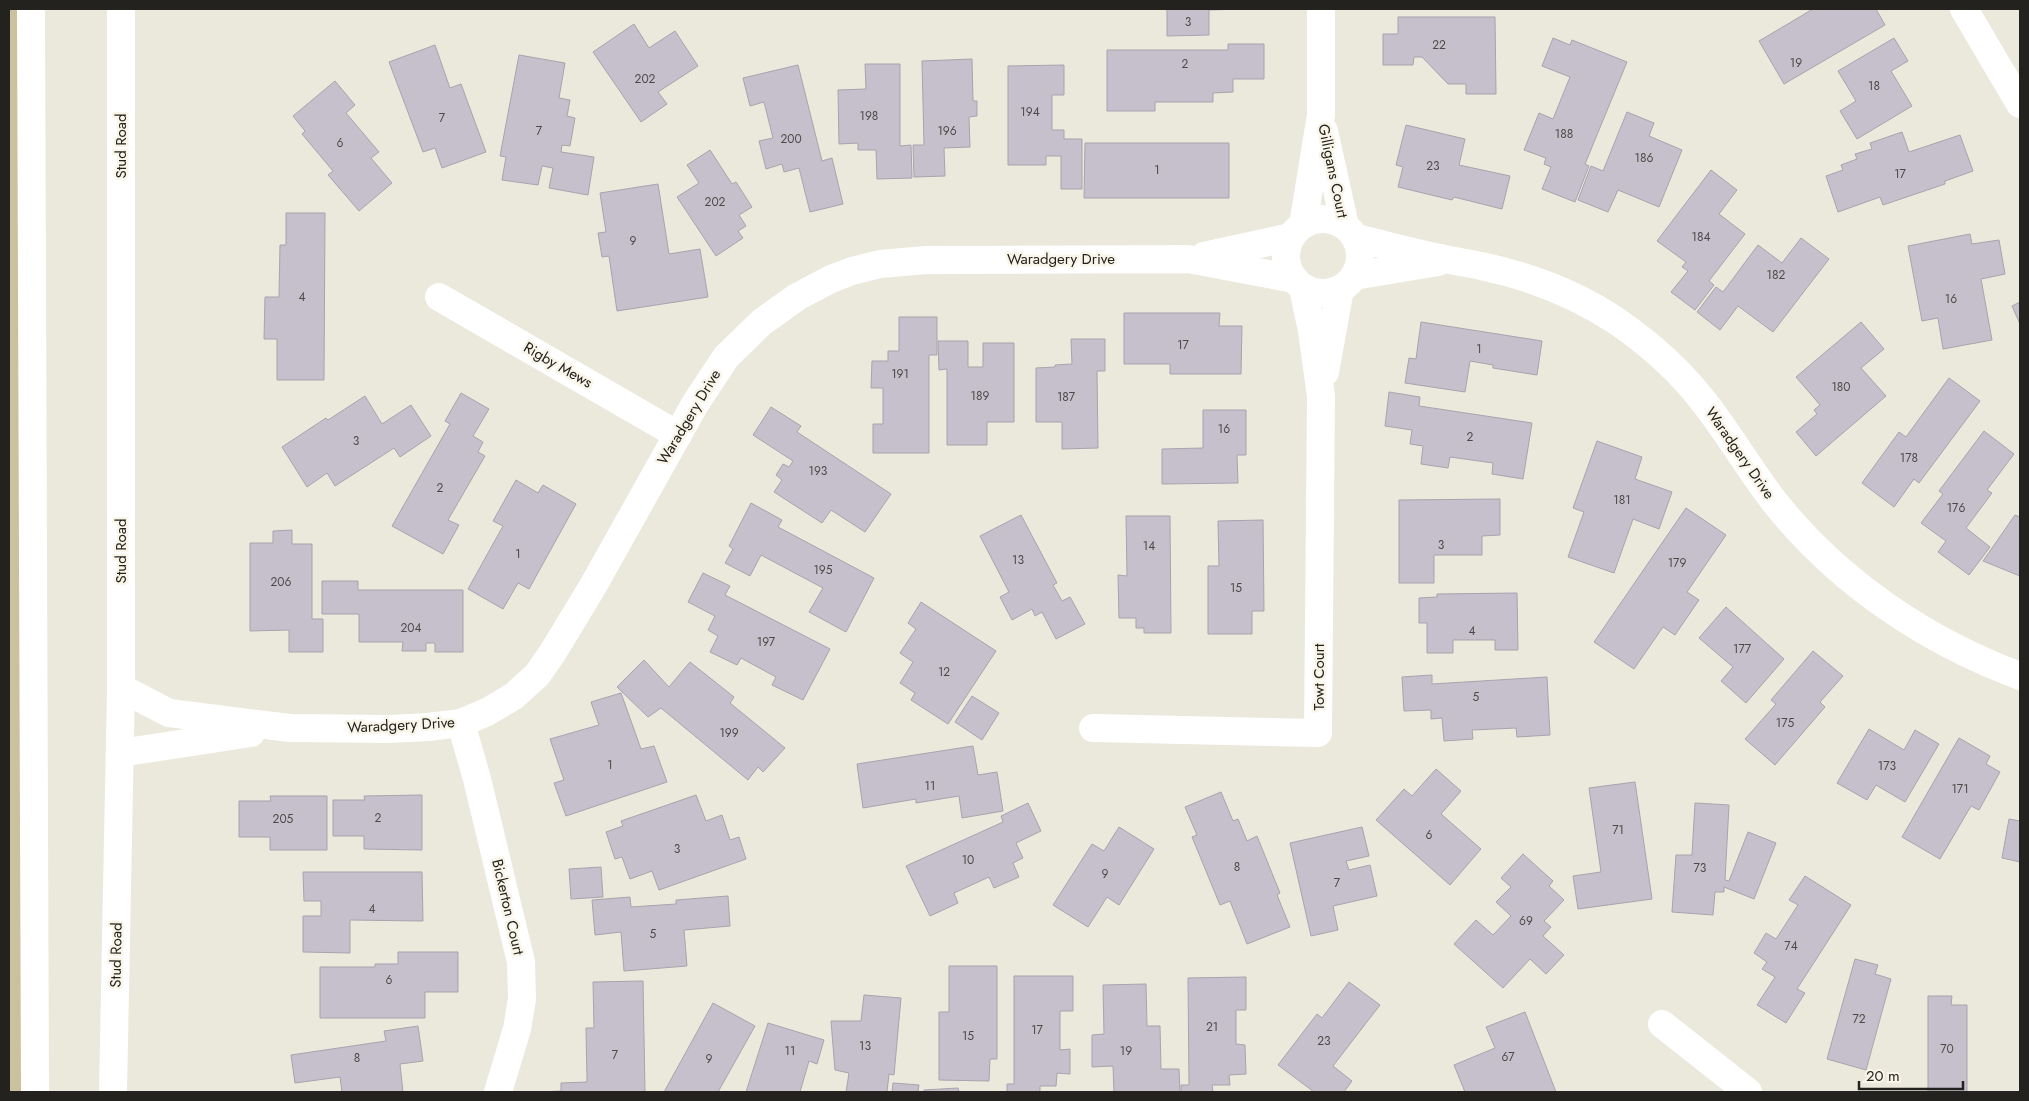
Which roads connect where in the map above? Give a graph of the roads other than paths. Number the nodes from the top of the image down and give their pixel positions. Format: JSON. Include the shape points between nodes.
{"nodes":[{"id":1,"x":31,"y":9,"type":"edge"},
{"id":2,"x":121,"y":9,"type":"edge"},
{"id":3,"x":1321,"y":9,"type":"edge"},
{"id":4,"x":1964,"y":9,"type":"edge"},
{"id":5,"x":2020,"y":104,"type":"edge"},
{"id":6,"x":1321,"y":115,"type":"junction"},
{"id":7,"x":1297,"y":231,"type":"junction"},
{"id":8,"x":1351,"y":232,"type":"junction"},
{"id":9,"x":1188,"y":259,"type":"junction"},
{"id":10,"x":1447,"y":260,"type":"junction"},
{"id":11,"x":1299,"y":283,"type":"junction"},
{"id":12,"x":1347,"y":283,"type":"junction"},
{"id":13,"x":438,"y":297,"type":"dead end"},
{"id":14,"x":1321,"y":396,"type":"junction"},
{"id":15,"x":678,"y":435,"type":"junction"},
{"id":16,"x":2020,"y":676,"type":"edge"},
{"id":17,"x":121,"y":688,"type":"junction"},
{"id":18,"x":461,"y":722,"type":"junction"},
{"id":19,"x":290,"y":728,"type":"junction"},
{"id":20,"x":1093,"y":728,"type":"dead end"},
{"id":21,"x":120,"y":752,"type":"junction"},
{"id":22,"x":1662,"y":1024,"type":"dead end"},
{"id":23,"x":35,"y":1092,"type":"edge"},
{"id":24,"x":113,"y":1092,"type":"edge"},
{"id":25,"x":498,"y":1092,"type":"edge"},
{"id":26,"x":1748,"y":1092,"type":"edge"}],
"edges":[{"from":1,"to":23,"type":"main road"},
{"from":2,"to":17,"type":"main road","name":"Stud Road"},
{"from":3,"to":6,"type":"main road","name":"Gilligans Court"},
{"from":4,"to":5,"type":"main road"},
{"from":6,"to":7,"type":"main road","name":"Gilligans Court"},
{"from":6,"to":8,"type":"main road","name":"Gilligans Court"},
{"from":7,"to":8,"type":"main road","via":[[1313,220],[1324,219],[1335,220]]},
{"from":7,"to":9,"type":"main road","name":"Waradgery Drive"},
{"from":7,"to":11,"type":"main road","via":[[1287,247],[1286,258],[1288,269]]},
{"from":8,"to":10,"type":"main road","name":"Waradgery Drive"},
{"from":8,"to":12,"type":"main road","via":[[1361,257]]},
{"from":9,"to":11,"type":"main road","name":"Waradgery Drive"},
{"from":9,"to":15,"type":"main road","name":"Waradgery Drive","via":[[926,260],[888,263],[852,271],[797,297],[745,337],[713,376]]},
{"from":10,"to":12,"type":"main road","name":"Waradgery Drive"},
{"from":10,"to":16,"type":"main road","name":"Waradgery Drive","via":[[1535,282],[1590,306],[1646,343],[1685,380],[1713,414],[1778,507],[1854,582],[1893,612],[1936,638]]},
{"from":11,"to":12,"type":"main road","via":[[1318,293],[1329,293]]},
{"from":11,"to":14,"type":"main road","name":"Towt Court","via":[[1312,331]]},
{"from":12,"to":14,"type":"main road","name":"Towt Court"},
{"from":13,"to":15,"type":"main road","name":"Rigby Mews"},
{"from":14,"to":20,"type":"main road","name":"Towt Court","via":[[1318,733]]},
{"from":15,"to":18,"type":"main road","name":"Waradgery Drive","via":[[593,586],[537,675],[514,696]]},
{"from":17,"to":19,"type":"main road","name":"Waradgery Drive","via":[[169,713]]},
{"from":17,"to":21,"type":"main road","name":"Stud Road"},
{"from":18,"to":19,"type":"main road","name":"Waradgery Drive","via":[[390,728]]},
{"from":18,"to":25,"type":"main road","name":"Bickerton Court","via":[[521,962],[522,999]]},
{"from":19,"to":21,"type":"main road","name":"Waradgery Drive"},
{"from":21,"to":24,"type":"main road","name":"Stud Road"},
{"from":22,"to":26,"type":"main road"}]}
